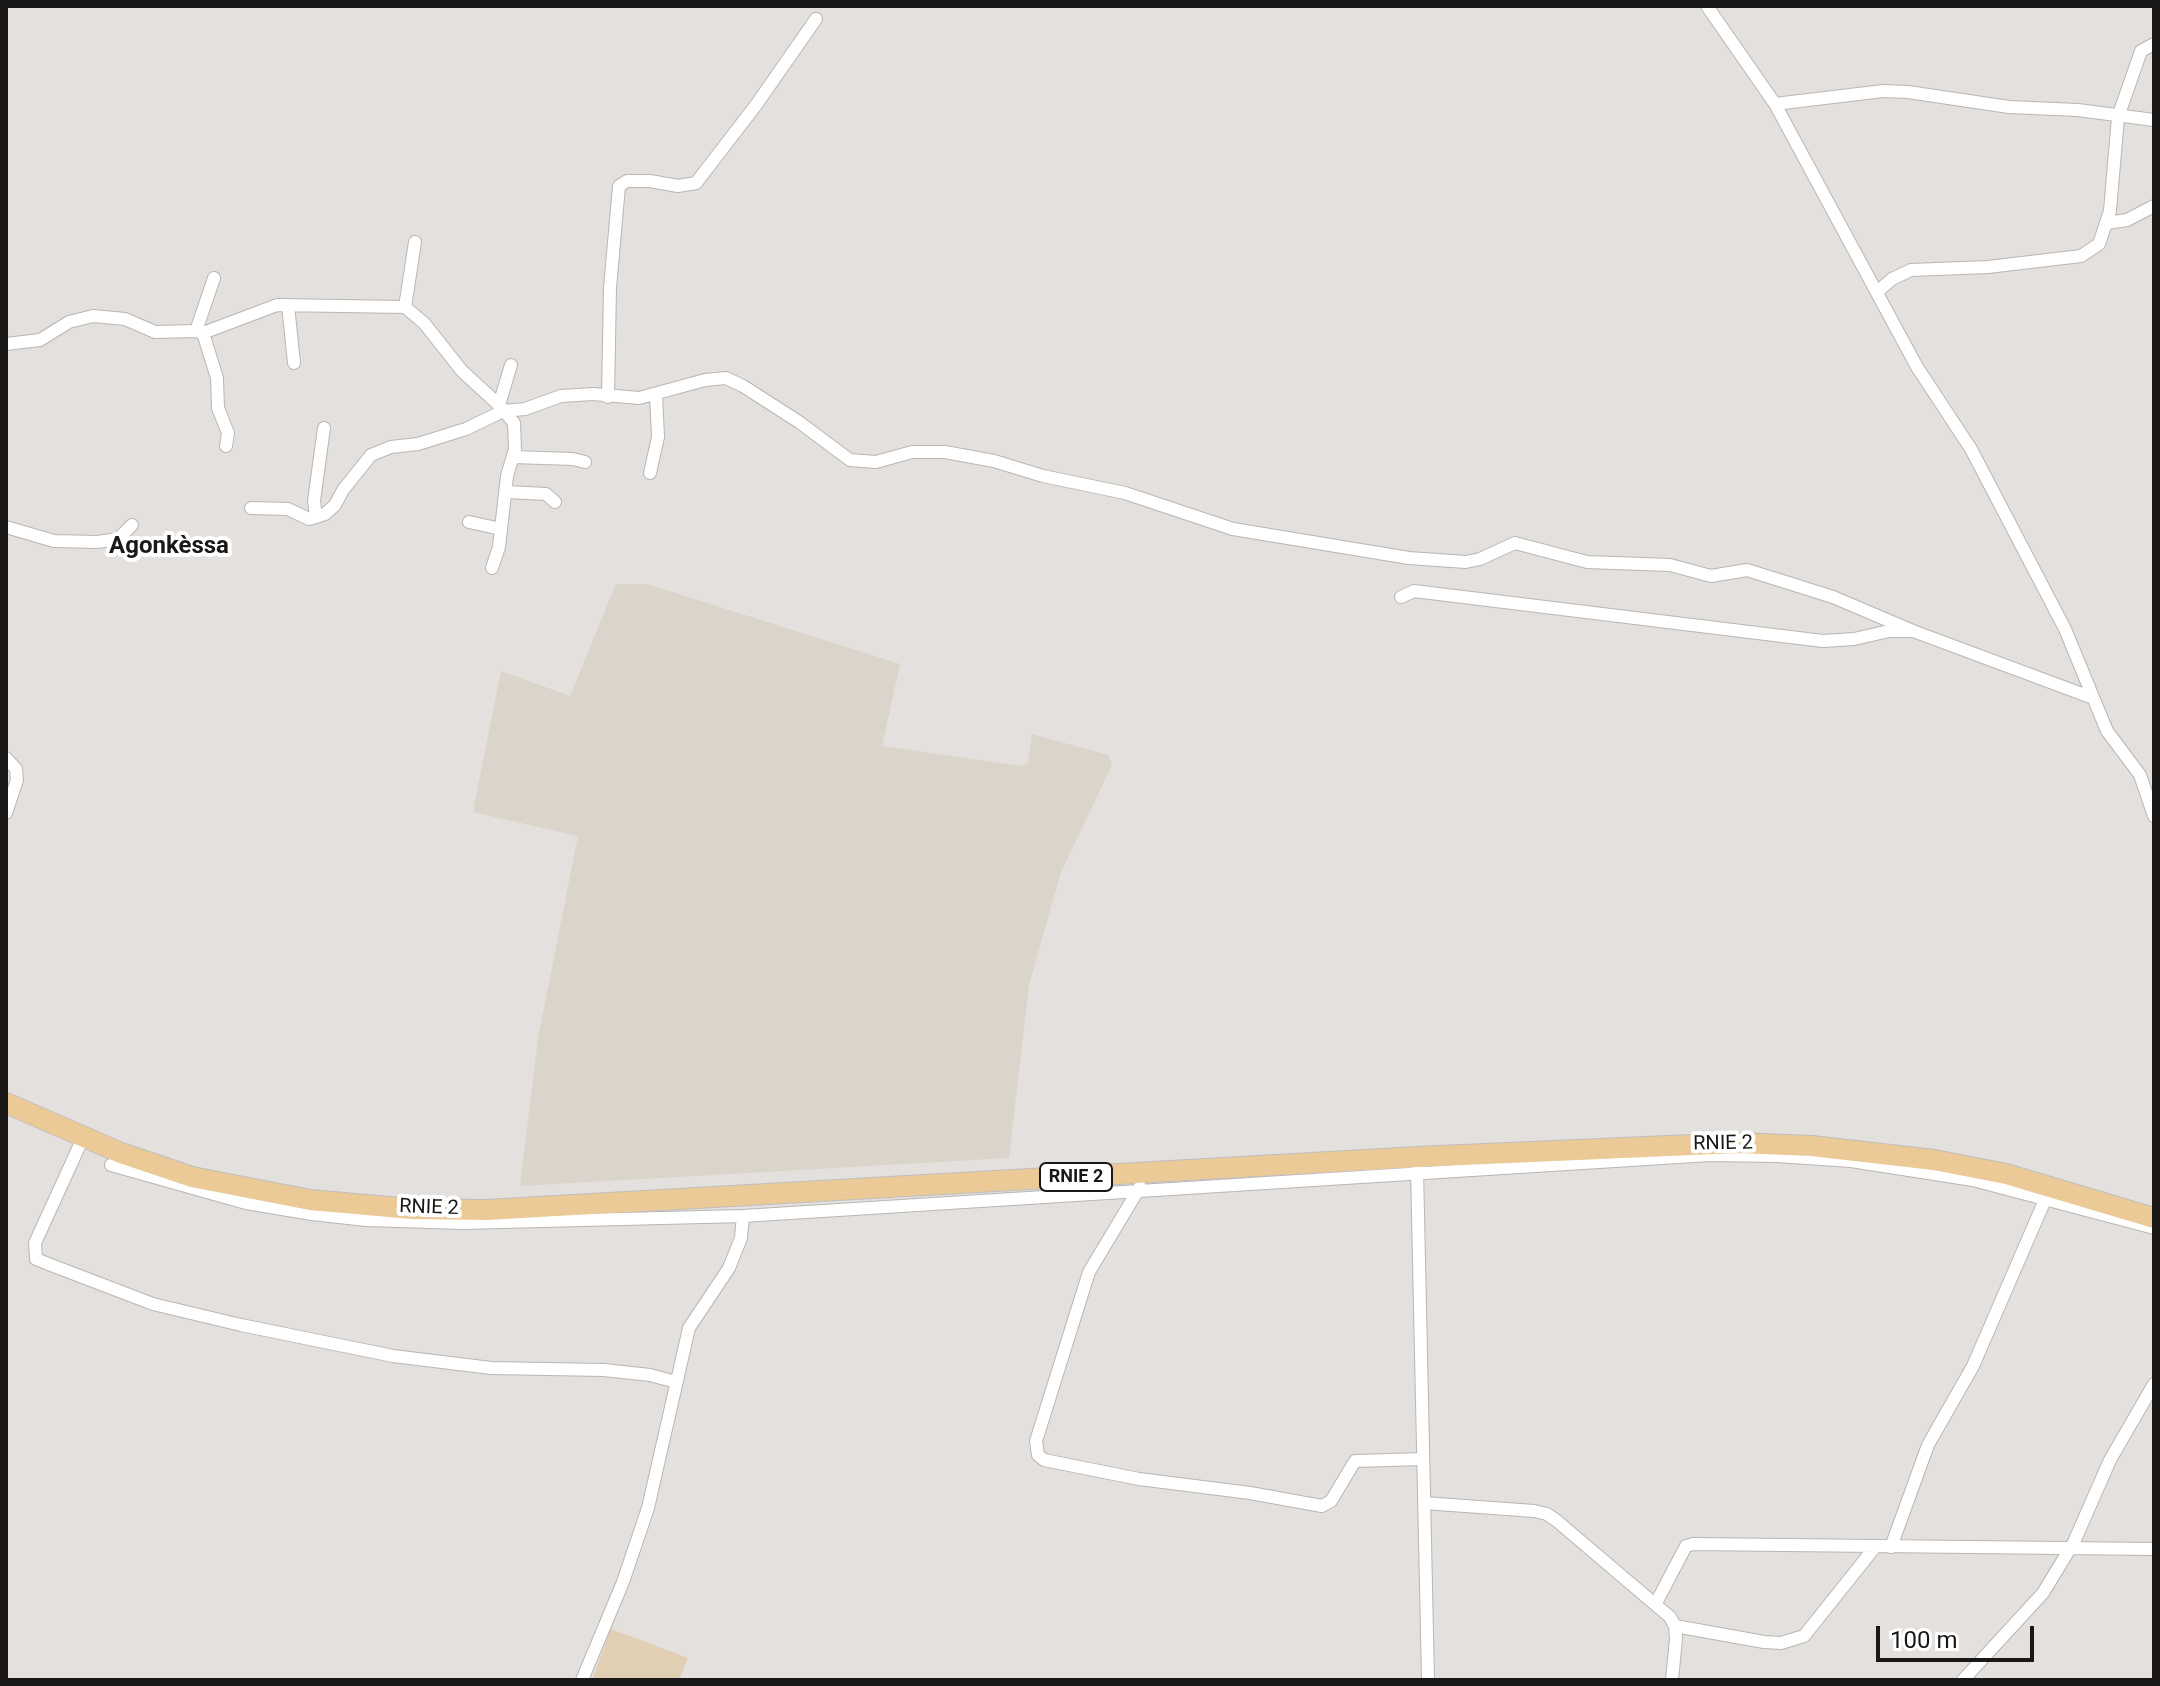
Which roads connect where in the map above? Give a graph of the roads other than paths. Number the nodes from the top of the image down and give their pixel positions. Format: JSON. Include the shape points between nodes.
{"nodes":[{"id":1,"x":1707,"y":6,"type":"edge"},
{"id":2,"x":816,"y":19,"type":"dead end"},
{"id":3,"x":2154,"y":44,"type":"edge"},
{"id":4,"x":1775,"y":104,"type":"junction"},
{"id":5,"x":2118,"y":117,"type":"junction"},
{"id":6,"x":2154,"y":120,"type":"edge"},
{"id":7,"x":2154,"y":206,"type":"edge"},
{"id":8,"x":2107,"y":223,"type":"junction"},
{"id":9,"x":415,"y":242,"type":"dead end"},
{"id":10,"x":214,"y":278,"type":"dead end"},
{"id":11,"x":1877,"y":292,"type":"junction"},
{"id":12,"x":288,"y":305,"type":"junction"},
{"id":13,"x":405,"y":307,"type":"junction"},
{"id":14,"x":200,"y":332,"type":"junction"},
{"id":15,"x":6,"y":344,"type":"edge"},
{"id":16,"x":294,"y":363,"type":"dead end"},
{"id":17,"x":511,"y":365,"type":"dead end"},
{"id":18,"x":656,"y":395,"type":"junction"},
{"id":19,"x":608,"y":397,"type":"junction"},
{"id":20,"x":501,"y":408,"type":"junction"},
{"id":21,"x":324,"y":428,"type":"dead end"},
{"id":22,"x":226,"y":446,"type":"dead end"},
{"id":23,"x":513,"y":457,"type":"junction"},
{"id":24,"x":585,"y":462,"type":"dead end"},
{"id":25,"x":650,"y":473,"type":"dead end"},
{"id":26,"x":507,"y":492,"type":"junction"},
{"id":27,"x":555,"y":502,"type":"dead end"},
{"id":28,"x":251,"y":508,"type":"dead end"},
{"id":29,"x":316,"y":517,"type":"junction"},
{"id":30,"x":469,"y":522,"type":"dead end"},
{"id":31,"x":132,"y":525,"type":"dead end"},
{"id":32,"x":6,"y":527,"type":"edge"},
{"id":33,"x":501,"y":529,"type":"junction"},
{"id":34,"x":492,"y":568,"type":"dead end"},
{"id":35,"x":1401,"y":597,"type":"dead end"},
{"id":36,"x":1913,"y":631,"type":"junction"},
{"id":37,"x":2093,"y":698,"type":"junction"},
{"id":38,"x":6,"y":758,"type":"edge"},
{"id":39,"x":6,"y":813,"type":"edge"},
{"id":40,"x":2154,"y":816,"type":"edge"},
{"id":41,"x":6,"y":1103,"type":"edge"},
{"id":42,"x":83,"y":1138,"type":"junction"},
{"id":43,"x":111,"y":1165,"type":"dead end"},
{"id":44,"x":1417,"y":1165,"type":"junction"},
{"id":45,"x":1142,"y":1182,"type":"junction"},
{"id":46,"x":2048,"y":1192,"type":"junction"},
{"id":47,"x":743,"y":1216,"type":"junction"},
{"id":48,"x":2154,"y":1218,"type":"edge"},
{"id":49,"x":2154,"y":1228,"type":"edge"},
{"id":50,"x":676,"y":1382,"type":"junction"},
{"id":51,"x":2154,"y":1384,"type":"edge"},
{"id":52,"x":1423,"y":1459,"type":"junction"},
{"id":53,"x":1424,"y":1503,"type":"junction"},
{"id":54,"x":1875,"y":1547,"type":"junction"},
{"id":55,"x":1891,"y":1547,"type":"junction"},
{"id":56,"x":2069,"y":1549,"type":"junction"},
{"id":57,"x":2154,"y":1549,"type":"edge"},
{"id":58,"x":1656,"y":1603,"type":"junction"},
{"id":59,"x":1675,"y":1626,"type":"junction"},
{"id":60,"x":582,"y":1680,"type":"edge"},
{"id":61,"x":1428,"y":1680,"type":"edge"},
{"id":62,"x":1672,"y":1680,"type":"edge"},
{"id":63,"x":1963,"y":1680,"type":"edge"}],
"edges":[{"from":1,"to":4,"type":"street"},
{"from":2,"to":19,"type":"street","via":[[696,183],[627,181],[619,186]]},
{"from":3,"to":5,"type":"street","via":[[2141,51]]},
{"from":4,"to":5,"type":"street","via":[[1883,91]]},
{"from":4,"to":11,"type":"street"},
{"from":5,"to":6,"type":"street"},
{"from":5,"to":8,"type":"street"},
{"from":7,"to":8,"type":"street"},
{"from":8,"to":11,"type":"street","via":[[2099,244],[2081,256],[1911,270]]},
{"from":9,"to":13,"type":"street"},
{"from":10,"to":14,"type":"street"},
{"from":11,"to":37,"type":"street","via":[[1917,367],[1971,449],[2065,629]]},
{"from":12,"to":13,"type":"street"},
{"from":12,"to":14,"type":"street"},
{"from":12,"to":16,"type":"street"},
{"from":13,"to":20,"type":"street"},
{"from":14,"to":15,"type":"street","via":[[155,332],[125,319],[93,316],[69,322],[40,340]]},
{"from":14,"to":22,"type":"street","via":[[217,378]]},
{"from":17,"to":20,"type":"street"},
{"from":18,"to":19,"type":"street"},
{"from":18,"to":25,"type":"street","via":[[658,437]]},
{"from":18,"to":36,"type":"street","via":[[726,378],[850,460],[876,462],[912,452],[945,452],[1125,493],[1233,529],[1409,558],[1466,562],[1515,543],[1587,562],[1670,565],[1711,576],[1747,570],[1833,597]]},
{"from":19,"to":20,"type":"street","via":[[561,396],[525,409]]},
{"from":20,"to":23,"type":"street","via":[[514,423]]},
{"from":20,"to":29,"type":"street","via":[[466,429],[371,455],[335,505]]},
{"from":21,"to":29,"type":"street"},
{"from":23,"to":24,"type":"street"},
{"from":23,"to":26,"type":"street"},
{"from":26,"to":27,"type":"street","via":[[546,494]]},
{"from":26,"to":33,"type":"street"},
{"from":28,"to":29,"type":"street","via":[[288,509]]},
{"from":30,"to":33,"type":"street"},
{"from":31,"to":32,"type":"street","via":[[118,539],[97,542],[54,541]]},
{"from":33,"to":34,"type":"street"},
{"from":35,"to":36,"type":"street","via":[[1414,591],[1823,641]]},
{"from":36,"to":37,"type":"street"},
{"from":37,"to":40,"type":"street","via":[[2107,731],[2140,775]]},
{"from":38,"to":39,"type":"street","via":[[16,769],[17,780]]},
{"from":41,"to":42,"type":"highway","name":"RNIE 2","number":"RNIE 2"},
{"from":42,"to":45,"type":"highway","name":"RNIE 2","number":"RNIE 2","via":[[192,1177],[310,1200],[412,1209]]},
{"from":42,"to":50,"type":"street","via":[[35,1243],[36,1259],[153,1304],[393,1356],[491,1368],[604,1370]]},
{"from":43,"to":47,"type":"street","via":[[246,1203],[340,1218],[463,1223]]},
{"from":44,"to":45,"type":"highway","name":"RNIE 2","number":"RNIE 2"},
{"from":44,"to":46,"type":"highway","name":"RNIE 2","number":"RNIE 2","via":[[1688,1144],[1775,1144],[1934,1160],[2006,1174]]},
{"from":44,"to":52,"type":"street"},
{"from":45,"to":47,"type":"street"},
{"from":45,"to":52,"type":"street","via":[[1089,1272],[1036,1441],[1038,1455],[1139,1479],[1322,1506],[1331,1501],[1355,1461]]},
{"from":46,"to":48,"type":"highway","name":"RNIE 2","number":"RNIE 2"},
{"from":46,"to":49,"type":"street"},
{"from":46,"to":55,"type":"street","via":[[1973,1366],[1928,1445]]},
{"from":47,"to":50,"type":"street","via":[[729,1268],[689,1328]]},
{"from":50,"to":60,"type":"street","via":[[648,1508]]},
{"from":51,"to":56,"type":"street","via":[[2110,1460]]},
{"from":52,"to":53,"type":"street"},
{"from":53,"to":58,"type":"street","via":[[1547,1514]]},
{"from":53,"to":61,"type":"street"},
{"from":54,"to":55,"type":"street"},
{"from":54,"to":58,"type":"street","via":[[1693,1544],[1686,1546]]},
{"from":54,"to":59,"type":"street","via":[[1804,1636],[1764,1642]]},
{"from":55,"to":56,"type":"street"},
{"from":56,"to":57,"type":"street"},
{"from":56,"to":63,"type":"street","via":[[2043,1593]]},
{"from":58,"to":59,"type":"street"},
{"from":59,"to":62,"type":"street"}]}
